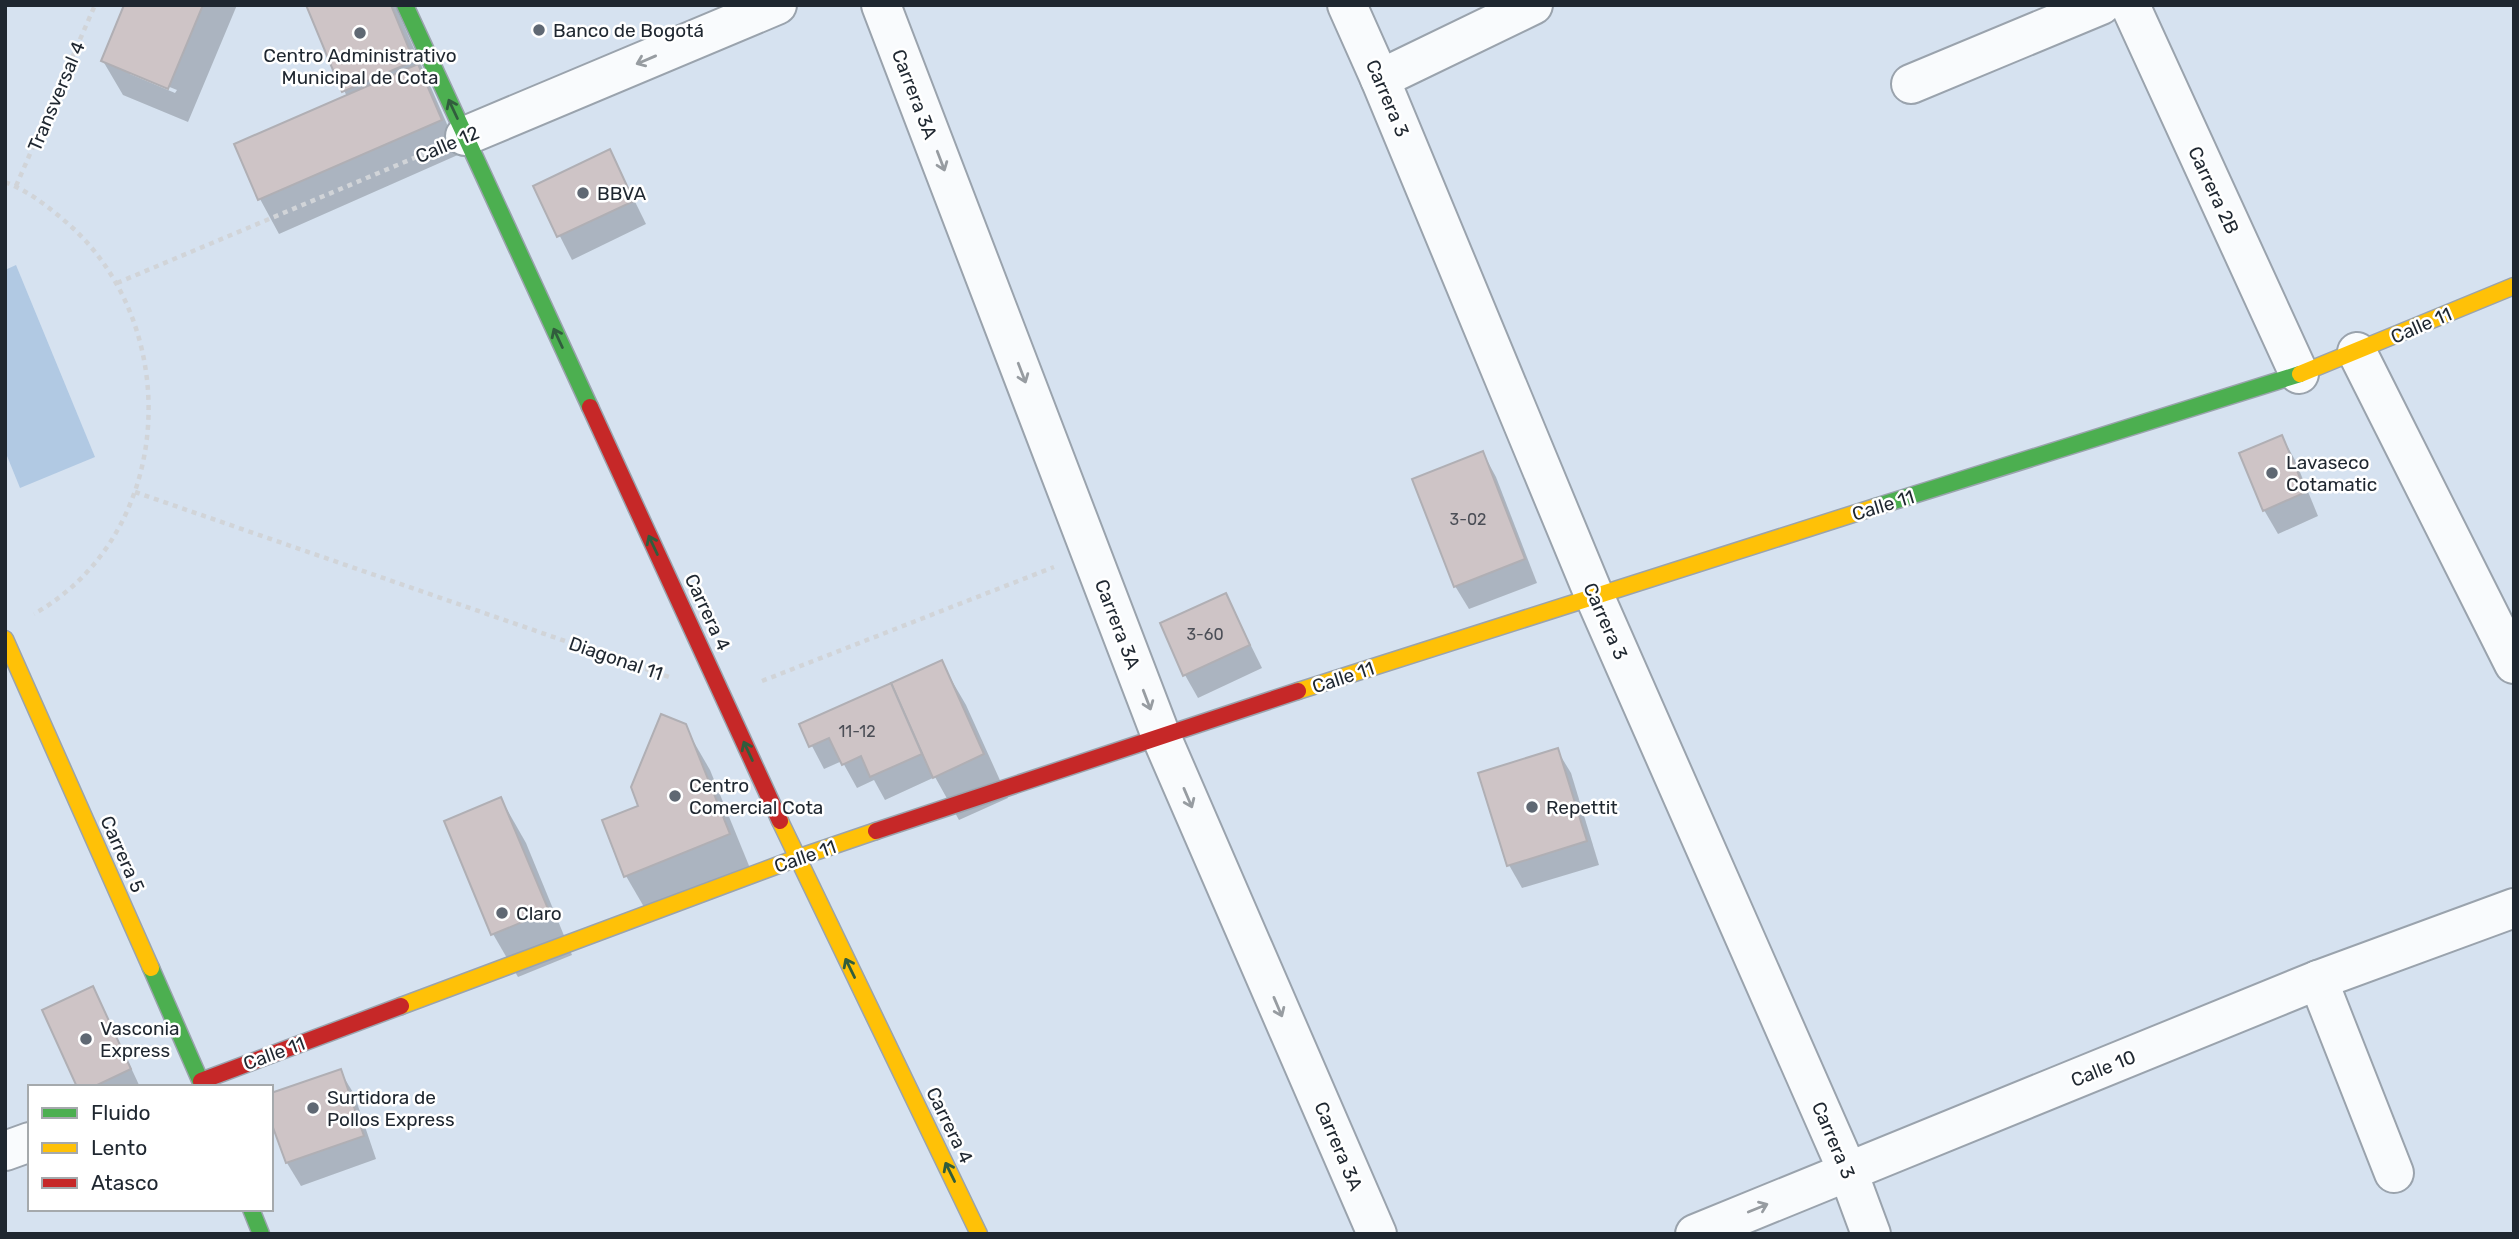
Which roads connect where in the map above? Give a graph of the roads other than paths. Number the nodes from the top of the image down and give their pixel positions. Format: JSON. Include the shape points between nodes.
{"nodes":[{"id":1,"x":405,"y":5,"type":"edge"},
{"id":2,"x":777,"y":5,"type":"edge"},
{"id":3,"x":881,"y":5,"type":"edge"},
{"id":4,"x":1347,"y":5,"type":"edge"},
{"id":5,"x":1533,"y":5,"type":"edge"},
{"id":6,"x":2101,"y":5,"type":"edge"},
{"id":7,"x":2130,"y":5,"type":"edge"},
{"id":8,"x":1380,"y":79,"type":"junction"},
{"id":9,"x":1912,"y":84,"type":"dead end"},
{"id":10,"x":465,"y":136,"type":"junction"},
{"id":11,"x":2514,"y":286,"type":"edge"},
{"id":12,"x":2357,"y":352,"type":"junction"},
{"id":13,"x":2299,"y":374,"type":"junction"},
{"id":14,"x":1594,"y":595,"type":"junction"},
{"id":15,"x":5,"y":639,"type":"edge"},
{"id":16,"x":2514,"y":664,"type":"edge"},
{"id":17,"x":1161,"y":736,"type":"junction"},
{"id":18,"x":797,"y":858,"type":"junction"},
{"id":19,"x":2514,"y":908,"type":"edge"},
{"id":20,"x":2318,"y":980,"type":"junction"},
{"id":21,"x":194,"y":1085,"type":"edge"},
{"id":22,"x":28,"y":1143,"type":"edge"},
{"id":23,"x":5,"y":1150,"type":"edge"},
{"id":24,"x":1848,"y":1172,"type":"junction"},
{"id":25,"x":2394,"y":1173,"type":"dead end"},
{"id":26,"x":252,"y":1211,"type":"edge"},
{"id":27,"x":261,"y":1234,"type":"edge"},
{"id":28,"x":979,"y":1234,"type":"edge"},
{"id":29,"x":1377,"y":1234,"type":"edge"},
{"id":30,"x":1695,"y":1234,"type":"edge"},
{"id":31,"x":1871,"y":1234,"type":"edge"}],
"edges":[{"from":10,"to":1,"type":"main road","name":"Carrera 4","one_way":true},
{"from":2,"to":10,"type":"street","name":"Calle 12","one_way":true},
{"from":3,"to":17,"type":"street","name":"Carrera 3A","one_way":true},
{"from":4,"to":8,"type":"street","name":"Carrera 3"},
{"from":5,"to":8,"type":"street"},
{"from":6,"to":9,"type":"street"},
{"from":7,"to":13,"type":"street","name":"Carrera 2B"},
{"from":8,"to":14,"type":"street","name":"Carrera 3"},
{"from":18,"to":10,"type":"main road","name":"Carrera 4","one_way":true},
{"from":11,"to":12,"type":"main road","name":"Calle 11"},
{"from":12,"to":13,"type":"main road","name":"Calle 11"},
{"from":12,"to":16,"type":"street"},
{"from":13,"to":14,"type":"main road","name":"Calle 11"},
{"from":14,"to":17,"type":"main road","name":"Calle 11"},
{"from":14,"to":24,"type":"street","name":"Carrera 3"},
{"from":15,"to":21,"type":"main road","name":"Carrera 5"},
{"from":17,"to":18,"type":"main road","name":"Calle 11"},
{"from":17,"to":29,"type":"street","name":"Carrera 3A","one_way":true},
{"from":18,"to":21,"type":"main road","name":"Calle 11"},
{"from":28,"to":18,"type":"main road","name":"Carrera 4","one_way":true},
{"from":19,"to":20,"type":"street","name":"Calle 10"},
{"from":20,"to":24,"type":"street","name":"Calle 10"},
{"from":20,"to":25,"type":"street"},
{"from":22,"to":23,"type":"street"},
{"from":30,"to":24,"type":"street","name":"Calle 10","one_way":true},
{"from":24,"to":31,"type":"street","name":"Carrera 3"},
{"from":26,"to":27,"type":"main road"}]}
